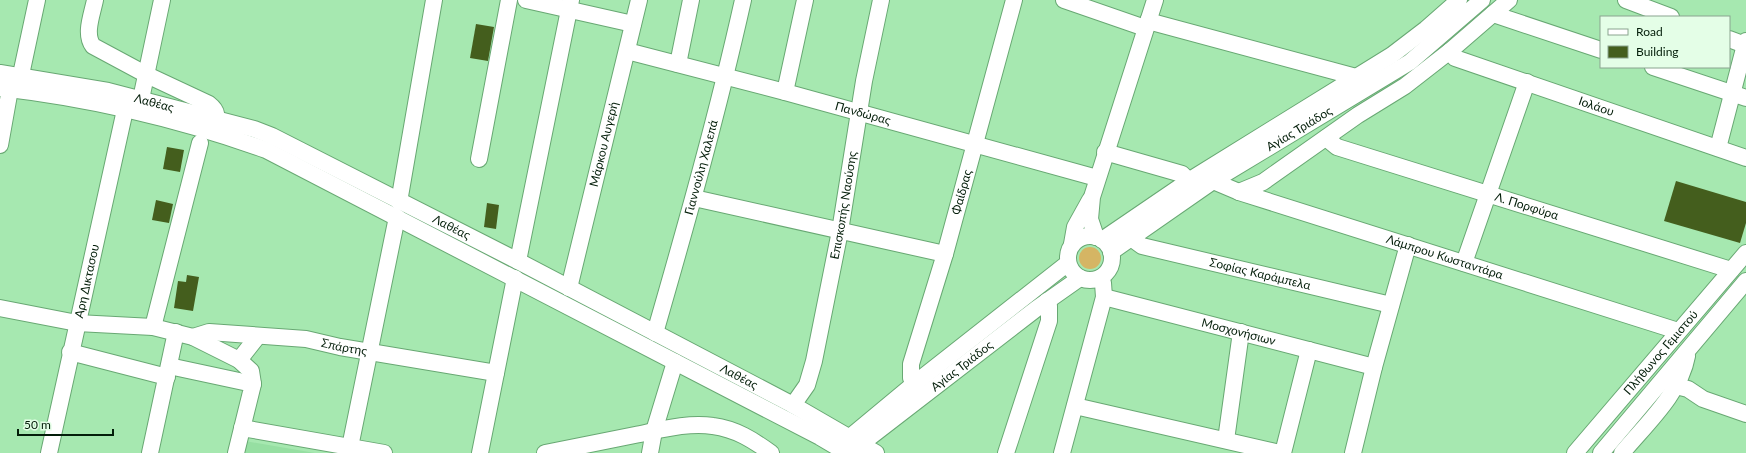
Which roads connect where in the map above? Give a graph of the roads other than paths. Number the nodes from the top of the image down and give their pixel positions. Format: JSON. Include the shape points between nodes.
{"nodes":[{"id":1,"x":37,"y":0,"type":"edge"},
{"id":2,"x":95,"y":0,"type":"edge"},
{"id":3,"x":162,"y":0,"type":"edge"},
{"id":4,"x":434,"y":0,"type":"edge"},
{"id":5,"x":509,"y":0,"type":"edge"},
{"id":6,"x":526,"y":0,"type":"edge"},
{"id":7,"x":639,"y":0,"type":"edge"},
{"id":8,"x":690,"y":0,"type":"edge"},
{"id":9,"x":743,"y":0,"type":"edge"},
{"id":10,"x":805,"y":0,"type":"edge"},
{"id":11,"x":881,"y":0,"type":"edge"},
{"id":12,"x":1014,"y":0,"type":"edge"},
{"id":13,"x":1064,"y":0,"type":"edge"},
{"id":14,"x":1155,"y":0,"type":"edge"},
{"id":15,"x":1459,"y":0,"type":"edge"},
{"id":16,"x":1482,"y":0,"type":"edge"},
{"id":17,"x":1509,"y":0,"type":"edge"},
{"id":18,"x":1626,"y":0,"type":"edge"},
{"id":19,"x":570,"y":5,"type":"edge"},
{"id":20,"x":1493,"y":14,"type":"junction"},
{"id":21,"x":1668,"y":16,"type":"edge"},
{"id":22,"x":633,"y":24,"type":"junction"},
{"id":23,"x":1146,"y":24,"type":"junction"},
{"id":24,"x":1730,"y":39,"type":"edge"},
{"id":25,"x":1745,"y":43,"type":"edge"},
{"id":26,"x":1600,"y":50,"type":"edge"},
{"id":27,"x":627,"y":51,"type":"junction"},
{"id":28,"x":1450,"y":51,"type":"junction"},
{"id":29,"x":678,"y":64,"type":"junction"},
{"id":30,"x":1656,"y":68,"type":"edge"},
{"id":31,"x":0,"y":72,"type":"edge"},
{"id":32,"x":146,"y":75,"type":"junction"},
{"id":33,"x":726,"y":77,"type":"junction"},
{"id":34,"x":1527,"y":82,"type":"junction"},
{"id":35,"x":1361,"y":83,"type":"junction"},
{"id":36,"x":12,"y":85,"type":"edge"},
{"id":37,"x":785,"y":92,"type":"junction"},
{"id":38,"x":1739,"y":96,"type":"edge"},
{"id":39,"x":141,"y":99,"type":"junction"},
{"id":40,"x":125,"y":110,"type":"junction"},
{"id":41,"x":859,"y":113,"type":"junction"},
{"id":42,"x":214,"y":126,"type":"junction"},
{"id":43,"x":1326,"y":138,"type":"junction"},
{"id":44,"x":200,"y":144,"type":"dead end"},
{"id":45,"x":975,"y":144,"type":"junction"},
{"id":46,"x":0,"y":145,"type":"edge"},
{"id":47,"x":1718,"y":148,"type":"junction"},
{"id":48,"x":1106,"y":152,"type":"junction"},
{"id":49,"x":1746,"y":158,"type":"edge"},
{"id":50,"x":480,"y":159,"type":"dead end"},
{"id":51,"x":1097,"y":178,"type":"junction"},
{"id":52,"x":1213,"y":181,"type":"junction"},
{"id":53,"x":1194,"y":186,"type":"junction"},
{"id":54,"x":1239,"y":192,"type":"junction"},
{"id":55,"x":1488,"y":194,"type":"junction"},
{"id":56,"x":1092,"y":197,"type":"junction"},
{"id":57,"x":694,"y":198,"type":"junction"},
{"id":58,"x":398,"y":209,"type":"junction"},
{"id":59,"x":840,"y":231,"type":"junction"},
{"id":60,"x":1131,"y":238,"type":"junction"},
{"id":61,"x":1103,"y":243,"type":"junction"},
{"id":62,"x":1072,"y":244,"type":"junction"},
{"id":63,"x":1408,"y":245,"type":"junction"},
{"id":64,"x":1746,"y":253,"type":"edge"},
{"id":65,"x":945,"y":254,"type":"junction"},
{"id":66,"x":518,"y":261,"type":"junction"},
{"id":67,"x":1068,"y":263,"type":"junction"},
{"id":68,"x":1464,"y":263,"type":"junction"},
{"id":69,"x":1731,"y":270,"type":"junction"},
{"id":70,"x":515,"y":278,"type":"junction"},
{"id":71,"x":1080,"y":278,"type":"junction"},
{"id":72,"x":1100,"y":278,"type":"junction"},
{"id":73,"x":1746,"y":281,"type":"edge"},
{"id":74,"x":569,"y":288,"type":"junction"},
{"id":75,"x":1104,"y":297,"type":"junction"},
{"id":76,"x":1047,"y":301,"type":"junction"},
{"id":77,"x":1391,"y":305,"type":"junction"},
{"id":78,"x":0,"y":308,"type":"edge"},
{"id":79,"x":77,"y":323,"type":"junction"},
{"id":80,"x":153,"y":327,"type":"junction"},
{"id":81,"x":1678,"y":331,"type":"junction"},
{"id":82,"x":176,"y":332,"type":"junction"},
{"id":83,"x":1241,"y":332,"type":"junction"},
{"id":84,"x":655,"y":333,"type":"junction"},
{"id":85,"x":258,"y":336,"type":"junction"},
{"id":86,"x":193,"y":337,"type":"junction"},
{"id":87,"x":1309,"y":350,"type":"junction"},
{"id":88,"x":1688,"y":350,"type":"junction"},
{"id":89,"x":369,"y":351,"type":"junction"},
{"id":90,"x":70,"y":352,"type":"junction"},
{"id":91,"x":239,"y":360,"type":"junction"},
{"id":92,"x":675,"y":362,"type":"junction"},
{"id":93,"x":1374,"y":367,"type":"junction"},
{"id":94,"x":168,"y":372,"type":"junction"},
{"id":95,"x":496,"y":373,"type":"junction"},
{"id":96,"x":253,"y":384,"type":"junction"},
{"id":97,"x":914,"y":384,"type":"junction"},
{"id":98,"x":1676,"y":386,"type":"junction"},
{"id":99,"x":793,"y":405,"type":"junction"},
{"id":100,"x":1075,"y":406,"type":"junction"},
{"id":101,"x":1746,"y":414,"type":"edge"},
{"id":102,"x":242,"y":428,"type":"junction"},
{"id":103,"x":654,"y":431,"type":"junction"},
{"id":104,"x":1226,"y":440,"type":"junction"},
{"id":105,"x":350,"y":447,"type":"junction"},
{"id":106,"x":847,"y":448,"type":"edge"},
{"id":107,"x":49,"y":453,"type":"edge"},
{"id":108,"x":150,"y":453,"type":"edge"},
{"id":109,"x":236,"y":453,"type":"edge"},
{"id":110,"x":384,"y":453,"type":"edge"},
{"id":111,"x":480,"y":453,"type":"edge"},
{"id":112,"x":546,"y":453,"type":"edge"},
{"id":113,"x":650,"y":453,"type":"edge"},
{"id":114,"x":771,"y":453,"type":"edge"},
{"id":115,"x":876,"y":453,"type":"edge"},
{"id":116,"x":1006,"y":453,"type":"edge"},
{"id":117,"x":1062,"y":453,"type":"edge"},
{"id":118,"x":1280,"y":453,"type":"edge"},
{"id":119,"x":1283,"y":453,"type":"edge"},
{"id":120,"x":1353,"y":453,"type":"edge"},
{"id":121,"x":1575,"y":453,"type":"edge"},
{"id":122,"x":1601,"y":453,"type":"edge"},
{"id":123,"x":1622,"y":453,"type":"edge"}],
"edges":[{"from":1,"to":36,"type":"street"},
{"from":2,"to":32,"type":"street","via":[[88,40],[93,46]]},
{"from":3,"to":32,"type":"street"},
{"from":4,"to":58,"type":"street"},
{"from":5,"to":50,"type":"street"},
{"from":6,"to":19,"type":"street"},
{"from":7,"to":22,"type":"street","name":"Μάρκου Αυγερή"},
{"from":8,"to":29,"type":"street"},
{"from":9,"to":33,"type":"street","name":"Γιαννούλη Χαλεπά"},
{"from":10,"to":37,"type":"street"},
{"from":11,"to":41,"type":"street","name":"Επισκοπής Ναούσης"},
{"from":12,"to":45,"type":"street","name":"Φαίδρας"},
{"from":13,"to":23,"type":"street"},
{"from":14,"to":23,"type":"street"},
{"from":15,"to":35,"type":"street","name":"Αγίας Τριάδος"},
{"from":16,"to":35,"type":"street","name":"Αγίας Τριάδος","via":[[1410,62]]},
{"from":17,"to":20,"type":"street","name":"Αγίας Τριάδος"},
{"from":18,"to":21,"type":"street"},
{"from":19,"to":22,"type":"street"},
{"from":19,"to":66,"type":"street"},
{"from":20,"to":26,"type":"street"},
{"from":20,"to":28,"type":"street","name":"Αγίας Τριάδος"},
{"from":22,"to":27,"type":"street","name":"Μάρκου Αυγερή"},
{"from":23,"to":35,"type":"street"},
{"from":23,"to":48,"type":"street"},
{"from":24,"to":25,"type":"street"},
{"from":25,"to":38,"type":"street"},
{"from":27,"to":29,"type":"street","name":"Πανδώρας"},
{"from":27,"to":74,"type":"street","name":"Μάρκου Αυγερή"},
{"from":28,"to":34,"type":"street","name":"Ιολάου","via":[[1455,58]]},
{"from":28,"to":43,"type":"street","name":"Αγίας Τριάδος","via":[[1405,86]]},
{"from":29,"to":33,"type":"street","name":"Πανδώρας"},
{"from":30,"to":38,"type":"street"},
{"from":31,"to":36,"type":"street","name":"Λαθέας"},
{"from":32,"to":39,"type":"street"},
{"from":32,"to":42,"type":"street","via":[[215,108],[217,113]]},
{"from":33,"to":37,"type":"street","name":"Πανδώρας"},
{"from":33,"to":57,"type":"street","name":"Γιαννούλη Χαλεπά"},
{"from":34,"to":47,"type":"street","name":"Ιολάου"},
{"from":34,"to":55,"type":"street"},
{"from":35,"to":52,"type":"street","name":"Αγίας Τριάδος"},
{"from":35,"to":53,"type":"street","name":"Αγίας Τριάδος"},
{"from":36,"to":39,"type":"street","name":"Λαθέας","via":[[101,89]]},
{"from":36,"to":40,"type":"street","name":"Λαθέας"},
{"from":36,"to":46,"type":"street"},
{"from":37,"to":41,"type":"street","name":"Πανδώρας"},
{"from":38,"to":47,"type":"street"},
{"from":39,"to":42,"type":"street","name":"Λαθέας"},
{"from":40,"to":42,"type":"street","name":"Λαθέας"},
{"from":40,"to":79,"type":"street","name":"Αρη Δικτασου"},
{"from":41,"to":45,"type":"street","name":"Πανδώρας"},
{"from":41,"to":59,"type":"street","name":"Επισκοπής Ναούσης"},
{"from":42,"to":58,"type":"street","name":"Λαθέας"},
{"from":43,"to":54,"type":"street","name":"Αγίας Τριάδος","via":[[1263,182]]},
{"from":43,"to":55,"type":"street","name":"Λ. Πορφύρα","via":[[1337,147]]},
{"from":44,"to":80,"type":"street"},
{"from":45,"to":51,"type":"street","name":"Πανδώρας"},
{"from":45,"to":65,"type":"street","name":"Φαίδρας"},
{"from":47,"to":49,"type":"street","name":"Ιολάου"},
{"from":48,"to":51,"type":"street"},
{"from":48,"to":53,"type":"street","via":[[1182,174]]},
{"from":51,"to":56,"type":"street"},
{"from":52,"to":53,"type":"street","name":"Αγίας Τριάδος"},
{"from":52,"to":54,"type":"street","name":"Λάμπρου Κωσταντάρα"},
{"from":53,"to":60,"type":"street","name":"Αγίας Τριάδος"},
{"from":53,"to":61,"type":"street","name":"Αγίας Τριάδος"},
{"from":54,"to":63,"type":"street","name":"Λάμπρου Κωσταντάρα"},
{"from":55,"to":68,"type":"street"},
{"from":55,"to":69,"type":"street","name":"Λ. Πορφύρα"},
{"from":56,"to":61,"type":"street","via":[[1090,219]]},
{"from":56,"to":62,"type":"street","via":[[1075,227]]},
{"from":57,"to":59,"type":"street"},
{"from":57,"to":84,"type":"street","name":"Γιαννούλη Χαλεπά"},
{"from":58,"to":66,"type":"street","name":"Λαθέας"},
{"from":58,"to":70,"type":"street","name":"Λαθέας"},
{"from":58,"to":89,"type":"street"},
{"from":59,"to":65,"type":"street"},
{"from":59,"to":99,"type":"street","name":"Επισκοπής Ναούσης","via":[[814,361],[807,385]]},
{"from":60,"to":61,"type":"street","name":"Αγίας Τριάδος"},
{"from":60,"to":77,"type":"street","name":"Σοφίας Καράμπελα","via":[[1142,246]]},
{"from":61,"to":62,"type":"street","name":"Αγίας Τριάδος","via":[[1083,237]]},
{"from":61,"to":72,"type":"street","via":[[1110,267]]},
{"from":62,"to":67,"type":"street","via":[[1068,253]]},
{"from":63,"to":68,"type":"street","name":"Λάμπρου Κωσταντάρα"},
{"from":63,"to":77,"type":"street"},
{"from":64,"to":69,"type":"street","name":"Πλήθωνος Γεμιστού"},
{"from":65,"to":97,"type":"street","name":"Φαίδρας","via":[[911,364],[911,378]]},
{"from":66,"to":74,"type":"street","name":"Λαθέας"},
{"from":67,"to":71,"type":"street","via":[[1074,274]]},
{"from":67,"to":97,"type":"street","name":"Αγίας Τριάδος"},
{"from":68,"to":81,"type":"street","name":"Λάμπρου Κωσταντάρα"},
{"from":69,"to":81,"type":"street","name":"Πλήθωνος Γεμιστού"},
{"from":70,"to":92,"type":"street","name":"Λαθέας"},
{"from":70,"to":95,"type":"street"},
{"from":71,"to":72,"type":"street"},
{"from":71,"to":76,"type":"street","name":"Αγίας Τριάδος"},
{"from":72,"to":75,"type":"street"},
{"from":73,"to":88,"type":"street","name":"Πλήθωνος Γεμιστού"},
{"from":74,"to":84,"type":"street","name":"Λαθέας"},
{"from":75,"to":83,"type":"street","name":"Μοσχονήσιων"},
{"from":75,"to":100,"type":"street"},
{"from":76,"to":106,"type":"street","name":"Αγίας Τριάδος"},
{"from":76,"to":116,"type":"street","via":[[1049,321]]},
{"from":77,"to":93,"type":"street"},
{"from":78,"to":79,"type":"street"},
{"from":79,"to":80,"type":"street"},
{"from":79,"to":90,"type":"street","name":"Αρη Δικτασου"},
{"from":80,"to":82,"type":"street"},
{"from":81,"to":121,"type":"street","name":"Πλήθωνος Γεμιστού"},
{"from":82,"to":86,"type":"street"},
{"from":82,"to":94,"type":"street"},
{"from":83,"to":87,"type":"street","name":"Μοσχονήσιων"},
{"from":83,"to":104,"type":"street"},
{"from":84,"to":99,"type":"street","name":"Λαθέας"},
{"from":85,"to":86,"type":"street","name":"Σπάρτης","via":[[209,332]]},
{"from":85,"to":89,"type":"street","name":"Σπάρτης","via":[[306,339]]},
{"from":85,"to":91,"type":"street"},
{"from":86,"to":91,"type":"street"},
{"from":87,"to":93,"type":"street","name":"Μοσχονήσιων"},
{"from":87,"to":119,"type":"street"},
{"from":88,"to":98,"type":"street","name":"Πλήθωνος Γεμιστού","via":[[1685,369]]},
{"from":88,"to":122,"type":"street","name":"Πλήθωνος Γεμιστού"},
{"from":89,"to":95,"type":"street","name":"Σπάρτης"},
{"from":89,"to":105,"type":"street"},
{"from":90,"to":94,"type":"street"},
{"from":90,"to":107,"type":"street","name":"Αρη Δικτασου"},
{"from":91,"to":96,"type":"street","via":[[251,371]]},
{"from":92,"to":103,"type":"street"},
{"from":92,"to":106,"type":"street","name":"Λαθέας"},
{"from":93,"to":120,"type":"street"},
{"from":94,"to":96,"type":"street"},
{"from":94,"to":108,"type":"street"},
{"from":95,"to":111,"type":"street"},
{"from":96,"to":102,"type":"street"},
{"from":97,"to":106,"type":"street","name":"Αγίας Τριάδος"},
{"from":98,"to":101,"type":"street","via":[[1688,389],[1703,399]]},
{"from":98,"to":123,"type":"street","name":"Πλήθωνος Γεμιστού"},
{"from":99,"to":106,"type":"street","name":"Λαθέας"},
{"from":100,"to":104,"type":"street"},
{"from":100,"to":117,"type":"street"},
{"from":102,"to":105,"type":"street"},
{"from":102,"to":109,"type":"street"},
{"from":103,"to":112,"type":"street"},
{"from":103,"to":113,"type":"street"},
{"from":103,"to":114,"type":"street","via":[[698,424],[714,426],[736,431]]},
{"from":104,"to":118,"type":"street"},
{"from":105,"to":110,"type":"street"},
{"from":106,"to":115,"type":"street","name":"Λαθέας"}]}
